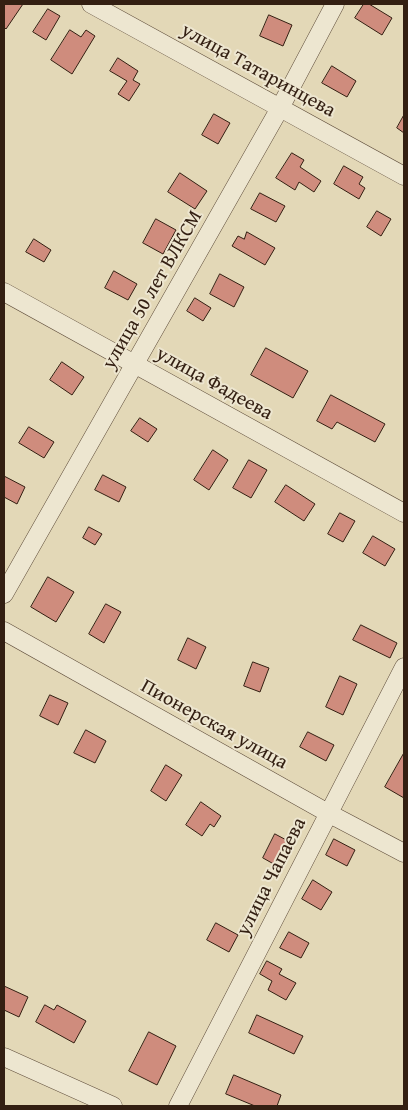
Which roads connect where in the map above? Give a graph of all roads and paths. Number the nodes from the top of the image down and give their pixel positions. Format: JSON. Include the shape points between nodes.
{"nodes":[{"id":1,"x":91,"y":4,"type":"edge"},
{"id":2,"x":335,"y":4,"type":"edge"},
{"id":3,"x":280,"y":108,"type":"junction"},
{"id":4,"x":404,"y":176,"type":"edge"},
{"id":5,"x":4,"y":292,"type":"edge"},
{"id":6,"x":135,"y":364,"type":"junction"},
{"id":7,"x":404,"y":513,"type":"edge"},
{"id":8,"x":4,"y":594,"type":"edge"},
{"id":9,"x":4,"y":631,"type":"edge"},
{"id":10,"x":404,"y":667,"type":"edge"},
{"id":11,"x":328,"y":813,"type":"junction"},
{"id":12,"x":404,"y":853,"type":"edge"},
{"id":13,"x":4,"y":1057,"type":"edge"},
{"id":14,"x":113,"y":1106,"type":"edge"},
{"id":15,"x":178,"y":1106,"type":"edge"}],
"edges":[{"from":1,"to":3,"type":"street","name":"улица Татаринцева"},
{"from":2,"to":3,"type":"street","name":"улица 50 лет ВЛКСМ"},
{"from":3,"to":4,"type":"street","name":"улица Татаринцева"},
{"from":3,"to":6,"type":"street","name":"улица 50 лет ВЛКСМ"},
{"from":5,"to":6,"type":"street","name":"улица Фадеева"},
{"from":6,"to":7,"type":"street","name":"улица Фадеева"},
{"from":6,"to":8,"type":"street","name":"улица 50 лет ВЛКСМ"},
{"from":9,"to":11,"type":"street","name":"Пионерская улица"},
{"from":10,"to":11,"type":"street","name":"улица Чапаева"},
{"from":11,"to":12,"type":"street","name":"Пионерская улица"},
{"from":11,"to":15,"type":"street","name":"улица Чапаева"},
{"from":13,"to":14,"type":"street"}]}
